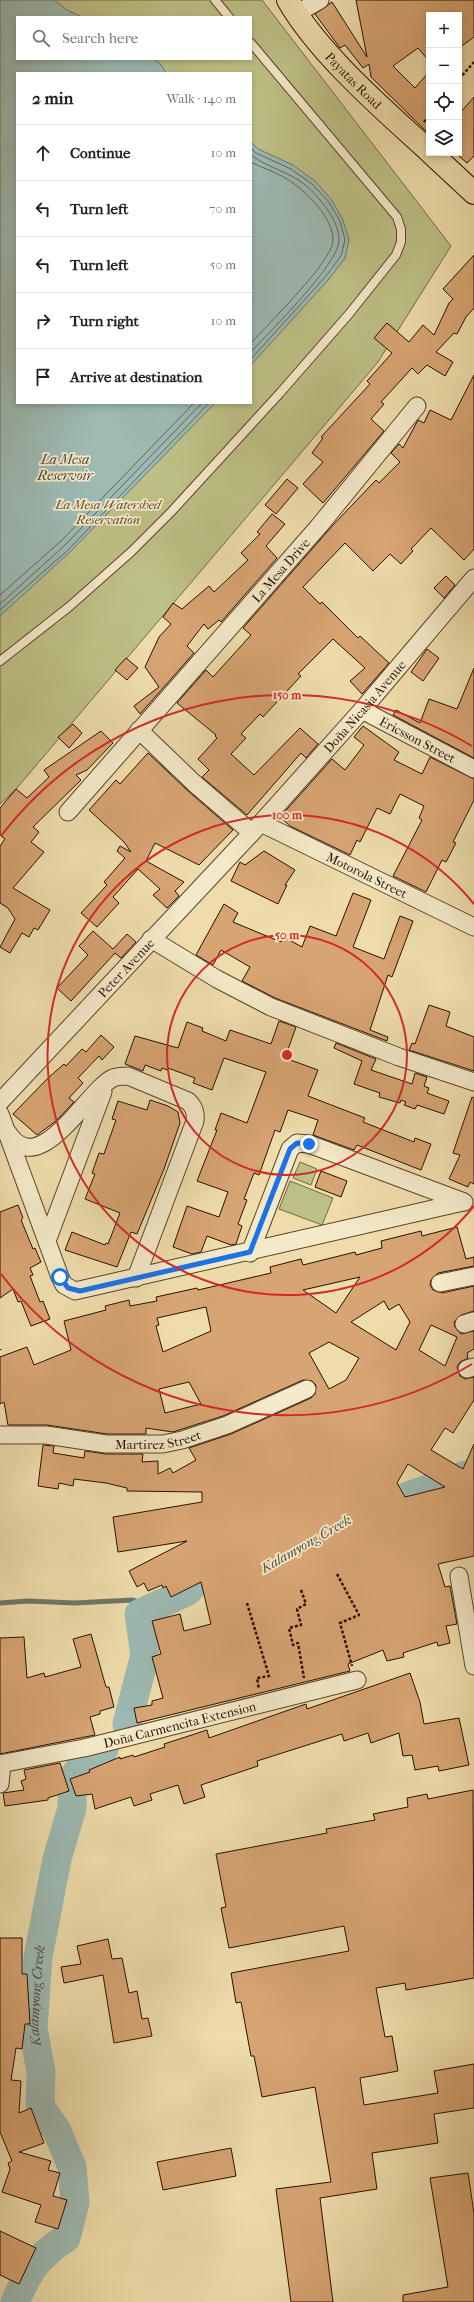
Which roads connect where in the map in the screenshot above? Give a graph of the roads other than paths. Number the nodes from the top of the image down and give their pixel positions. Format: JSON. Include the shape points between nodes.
{"nodes":[{"id":1,"x":214,"y":0,"type":"edge"},
{"id":2,"x":320,"y":0,"type":"edge"},
{"id":3,"x":292,"y":7,"type":"edge"},
{"id":4,"x":228,"y":16,"type":"edge"},
{"id":5,"x":252,"y":44,"type":"edge"},
{"id":6,"x":426,"y":148,"type":"edge"},
{"id":7,"x":434,"y":156,"type":"edge"},
{"id":8,"x":474,"y":193,"type":"edge"},
{"id":9,"x":417,"y":406,"type":"dead end"},
{"id":10,"x":472,"y":583,"type":"edge"},
{"id":11,"x":0,"y":662,"type":"edge"},
{"id":12,"x":362,"y":710,"type":"junction"},
{"id":13,"x":139,"y":730,"type":"junction"},
{"id":14,"x":474,"y":769,"type":"edge"},
{"id":15,"x":68,"y":812,"type":"dead end"},
{"id":16,"x":256,"y":827,"type":"junction"},
{"id":17,"x":474,"y":927,"type":"edge"},
{"id":18,"x":151,"y":940,"type":"junction"},
{"id":19,"x":474,"y":1082,"type":"edge"},
{"id":20,"x":105,"y":1084,"type":"junction"},
{"id":21,"x":0,"y":1102,"type":"edge"},
{"id":22,"x":0,"y":1114,"type":"edge"},
{"id":23,"x":7,"y":1132,"type":"junction"},
{"id":24,"x":468,"y":1204,"type":"edge"},
{"id":25,"x":47,"y":1241,"type":"junction"},
{"id":26,"x":250,"y":1252,"type":"junction"},
{"id":27,"x":474,"y":1276,"type":"edge"},
{"id":28,"x":136,"y":1278,"type":"junction"},
{"id":29,"x":440,"y":1283,"type":"dead end"},
{"id":30,"x":307,"y":1389,"type":"dead end"},
{"id":31,"x":0,"y":1435,"type":"edge"},
{"id":32,"x":459,"y":1576,"type":"dead end"},
{"id":33,"x":474,"y":1666,"type":"edge"},
{"id":34,"x":357,"y":1680,"type":"road end"},
{"id":35,"x":1,"y":1764,"type":"edge"},
{"id":36,"x":0,"y":1784,"type":"edge"}],
"edges":[{"from":1,"to":4,"type":"lane"},
{"from":2,"to":3,"type":"street"},
{"from":3,"to":6,"type":"main road","name":"Payatas Road","via":[[340,65]]},
{"from":5,"to":11,"type":"lane","via":[[397,217],[401,229],[401,242],[396,255],[280,393],[172,511],[70,606]]},
{"from":7,"to":8,"type":"main road","name":"Payatas Road"},
{"from":9,"to":13,"type":"street","name":"La Mesa Drive","via":[[318,526]]},
{"from":10,"to":12,"type":"street","name":"Doña Nicasia Avenue"},
{"from":12,"to":14,"type":"street","name":"Ericsson Street"},
{"from":12,"to":16,"type":"street","name":"Doña Nicasia Avenue"},
{"from":13,"to":15,"type":"street","name":"La Mesa Drive"},
{"from":13,"to":16,"type":"street","via":[[194,782]]},
{"from":16,"to":17,"type":"street","name":"Motorola Street"},
{"from":16,"to":18,"type":"street","name":"Peter Avenue"},
{"from":18,"to":19,"type":"street","via":[[271,1007],[400,1057]]},
{"from":18,"to":21,"type":"street","name":"Peter Avenue"},
{"from":20,"to":23,"type":"street","via":[[58,1133],[35,1147],[26,1148],[17,1144]]},
{"from":20,"to":25,"type":"street"},
{"from":20,"to":28,"type":"street","via":[[114,1077],[128,1076],[188,1101],[195,1114]]},
{"from":22,"to":23,"type":"street"},
{"from":23,"to":25,"type":"street"},
{"from":24,"to":26,"type":"street"},
{"from":24,"to":26,"type":"street","via":[[309,1144],[297,1143],[290,1149]]},
{"from":25,"to":28,"type":"street","via":[[64,1286],[71,1290],[88,1289]]},
{"from":26,"to":28,"type":"street"},
{"from":27,"to":29,"type":"street"},
{"from":30,"to":31,"type":"street","name":"Martirez Street","via":[[227,1425],[163,1444],[106,1444],[46,1435]]},
{"from":32,"to":33,"type":"street"},
{"from":34,"to":35,"type":"street","name":"Doña Carmencita Extension","via":[[84,1748]]},
{"from":35,"to":36,"type":"street"}]}
